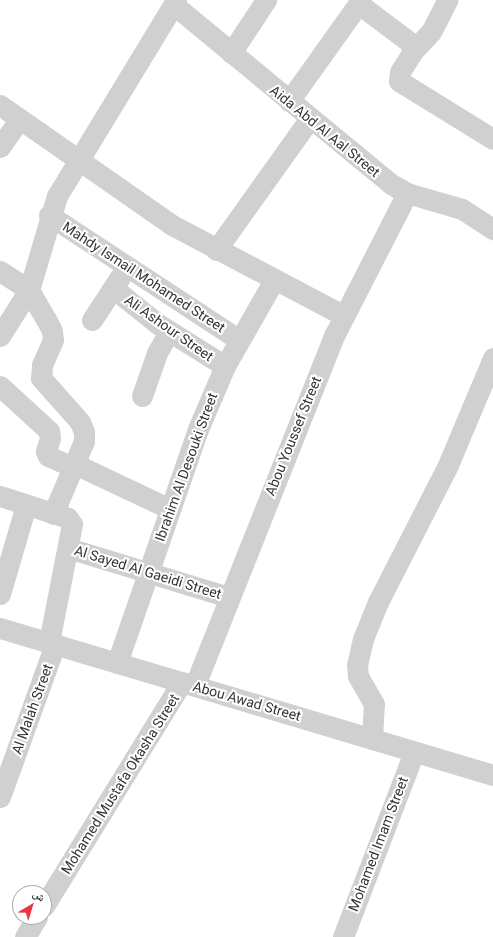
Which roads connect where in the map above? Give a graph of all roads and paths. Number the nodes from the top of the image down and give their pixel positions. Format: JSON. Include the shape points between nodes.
{"nodes":[{"id":1,"x":266,"y":0,"type":"edge"},
{"id":2,"x":446,"y":0,"type":"edge"},
{"id":3,"x":175,"y":2,"type":"edge"},
{"id":4,"x":360,"y":2,"type":"edge"},
{"id":5,"x":413,"y":51,"type":"junction"},
{"id":6,"x":231,"y":53,"type":"junction"},
{"id":7,"x":289,"y":101,"type":"junction"},
{"id":8,"x":0,"y":105,"type":"edge"},
{"id":9,"x":310,"y":118,"type":"junction"},
{"id":10,"x":19,"y":120,"type":"junction"},
{"id":11,"x":493,"y":140,"type":"edge"},
{"id":12,"x":0,"y":147,"type":"edge"},
{"id":13,"x":78,"y":161,"type":"junction"},
{"id":14,"x":407,"y":193,"type":"junction"},
{"id":15,"x":49,"y":215,"type":"junction"},
{"id":16,"x":493,"y":228,"type":"edge"},
{"id":17,"x":216,"y":250,"type":"junction"},
{"id":18,"x":127,"y":266,"type":"junction"},
{"id":19,"x":0,"y":271,"type":"edge"},
{"id":20,"x":274,"y":280,"type":"junction"},
{"id":21,"x":113,"y":288,"type":"junction"},
{"id":22,"x":29,"y":290,"type":"junction"},
{"id":23,"x":343,"y":316,"type":"junction"},
{"id":24,"x":92,"y":320,"type":"dead end"},
{"id":25,"x":169,"y":332,"type":"junction"},
{"id":26,"x":0,"y":336,"type":"edge"},
{"id":27,"x":239,"y":340,"type":"junction"},
{"id":28,"x":493,"y":358,"type":"edge"},
{"id":29,"x":225,"y":366,"type":"junction"},
{"id":30,"x":0,"y":386,"type":"edge"},
{"id":31,"x":142,"y":396,"type":"dead end"},
{"id":32,"x":74,"y":466,"type":"junction"},
{"id":33,"x":0,"y":496,"type":"edge"},
{"id":34,"x":26,"y":505,"type":"junction"},
{"id":35,"x":170,"y":509,"type":"junction"},
{"id":36,"x":59,"y":515,"type":"junction"},
{"id":37,"x":68,"y":548,"type":"junction"},
{"id":38,"x":148,"y":572,"type":"junction"},
{"id":39,"x":0,"y":594,"type":"edge"},
{"id":40,"x":228,"y":597,"type":"junction"},
{"id":41,"x":0,"y":628,"type":"edge"},
{"id":42,"x":52,"y":643,"type":"junction"},
{"id":43,"x":117,"y":663,"type":"junction"},
{"id":44,"x":189,"y":684,"type":"junction"},
{"id":45,"x":372,"y":739,"type":"junction"},
{"id":46,"x":414,"y":752,"type":"junction"},
{"id":47,"x":493,"y":776,"type":"edge"},
{"id":48,"x":0,"y":797,"type":"edge"},
{"id":49,"x":52,"y":894,"type":"edge"},
{"id":50,"x":33,"y":925,"type":"edge"},
{"id":51,"x":25,"y":937,"type":"edge"},
{"id":52,"x":343,"y":937,"type":"edge"}],
"edges":[{"from":1,"to":6,"type":"street"},
{"from":2,"to":5,"type":"street","via":[[426,40]]},
{"from":3,"to":6,"type":"street","name":"Aida Abd Al Aal Street"},
{"from":3,"to":13,"type":"street"},
{"from":4,"to":5,"type":"street","via":[[409,41]]},
{"from":4,"to":7,"type":"street"},
{"from":5,"to":11,"type":"street","via":[[400,72],[399,81]]},
{"from":6,"to":7,"type":"street","name":"Aida Abd Al Aal Street"},
{"from":7,"to":9,"type":"street","name":"Aida Abd Al Aal Street"},
{"from":8,"to":10,"type":"street"},
{"from":9,"to":14,"type":"street","name":"Aida Abd Al Aal Street","via":[[391,184]]},
{"from":9,"to":17,"type":"street"},
{"from":10,"to":12,"type":"street"},
{"from":10,"to":13,"type":"street"},
{"from":13,"to":15,"type":"street"},
{"from":13,"to":17,"type":"street","via":[[172,226]]},
{"from":14,"to":16,"type":"street","name":"Aida Abd Al Aal Street","via":[[449,204]]},
{"from":14,"to":23,"type":"street","name":"Abou Youssef Street"},
{"from":15,"to":18,"type":"street","name":"Mahdy Ismail Mohamed Street"},
{"from":15,"to":22,"type":"street"},
{"from":17,"to":20,"type":"street"},
{"from":18,"to":21,"type":"street"},
{"from":18,"to":27,"type":"street","name":"Mahdy Ismail Mohamed Street"},
{"from":19,"to":22,"type":"street"},
{"from":20,"to":23,"type":"street"},
{"from":20,"to":27,"type":"street","name":"Ibrahim Al Desouki Street"},
{"from":21,"to":24,"type":"street"},
{"from":21,"to":25,"type":"street","name":"Ali Ashour Street"},
{"from":22,"to":26,"type":"street"},
{"from":22,"to":32,"type":"street","via":[[52,331],[51,349],[42,365],[41,378],[80,422],[84,432],[84,441]]},
{"from":23,"to":40,"type":"street","name":"Abou Youssef Street"},
{"from":25,"to":29,"type":"street","name":"Ali Ashour Street"},
{"from":25,"to":31,"type":"street","via":[[157,353]]},
{"from":27,"to":29,"type":"street","name":"Ibrahim Al Desouki Street"},
{"from":28,"to":45,"type":"street","via":[[448,465],[378,602],[363,639],[357,665],[358,676],[374,704]]},
{"from":29,"to":35,"type":"street","name":"Ibrahim Al Desouki Street","via":[[198,429]]},
{"from":30,"to":32,"type":"street","via":[[49,431],[46,452],[48,456]]},
{"from":32,"to":35,"type":"street"},
{"from":32,"to":36,"type":"street"},
{"from":33,"to":34,"type":"street"},
{"from":34,"to":36,"type":"street"},
{"from":34,"to":39,"type":"street"},
{"from":35,"to":38,"type":"street","name":"Ibrahim Al Desouki Street"},
{"from":36,"to":37,"type":"street","name":"Al Malah Street","via":[[72,524]]},
{"from":37,"to":38,"type":"street","name":"Al Sayed Al Gaeidi Street"},
{"from":37,"to":42,"type":"street","name":"Al Malah Street"},
{"from":38,"to":40,"type":"street","name":"Al Sayed Al Gaeidi Street"},
{"from":38,"to":43,"type":"street","name":"Ibrahim Al Desouki Street"},
{"from":40,"to":44,"type":"street","name":"Abou Youssef Street"},
{"from":41,"to":42,"type":"street","name":"Abou Awad Street"},
{"from":42,"to":43,"type":"street","name":"Abou Awad Street"},
{"from":42,"to":48,"type":"street","name":"Al Malah Street"},
{"from":43,"to":44,"type":"street","name":"Abou Awad Street"},
{"from":44,"to":45,"type":"street","name":"Abou Awad Street"},
{"from":44,"to":49,"type":"street","name":"Mohamed Mustafa Okasha Street"},
{"from":45,"to":46,"type":"street","name":"Abou Awad Street"},
{"from":46,"to":47,"type":"street","name":"Abou Awad Street"},
{"from":46,"to":52,"type":"street","name":"Mohamed Imam Street"},
{"from":50,"to":51,"type":"street"}]}
